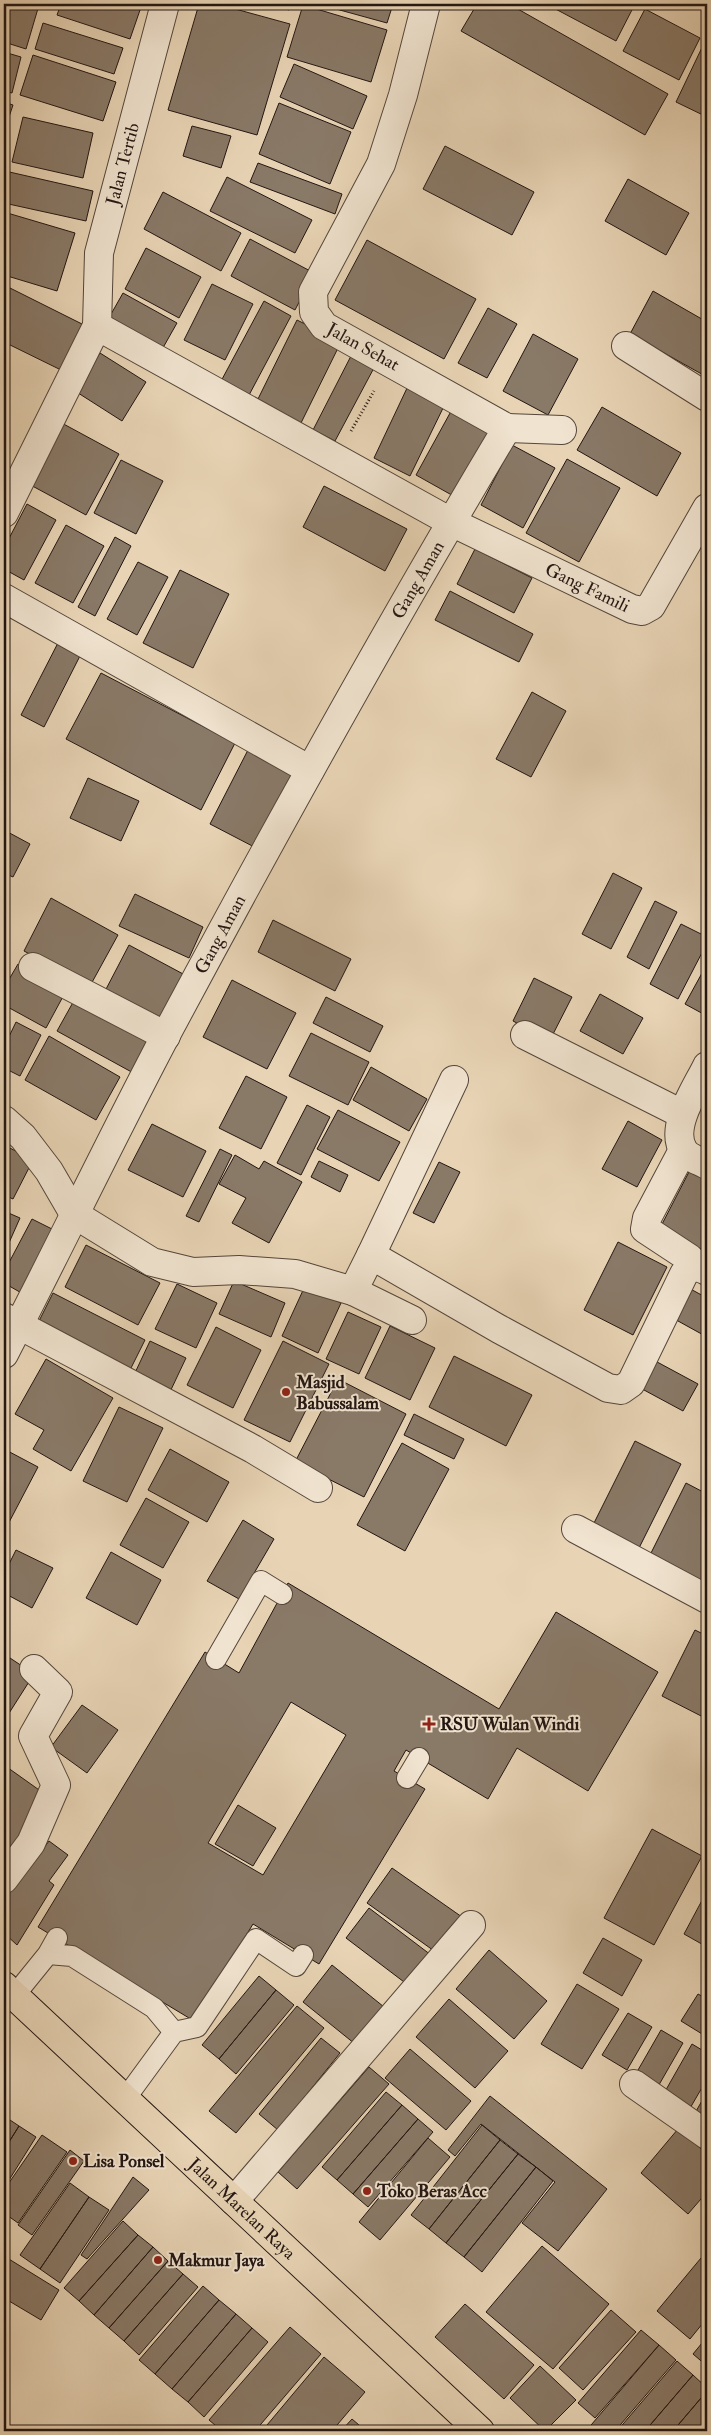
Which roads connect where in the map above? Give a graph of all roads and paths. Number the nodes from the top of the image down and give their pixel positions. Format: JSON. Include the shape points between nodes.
{"nodes":[{"id":1,"x":165,"y":4,"type":"edge"},
{"id":2,"x":426,"y":4,"type":"edge"},
{"id":3,"x":97,"y":326,"type":"junction"},
{"id":4,"x":626,"y":346,"type":"dead end"},
{"id":5,"x":390,"y":362,"type":"junction"},
{"id":6,"x":707,"y":397,"type":"edge"},
{"id":7,"x":507,"y":428,"type":"junction"},
{"id":8,"x":562,"y":430,"type":"dead end"},
{"id":9,"x":336,"y":459,"type":"junction"},
{"id":10,"x":707,"y":508,"type":"edge"},
{"id":11,"x":4,"y":513,"type":"edge"},
{"id":12,"x":451,"y":522,"type":"junction"},
{"id":13,"x":4,"y":598,"type":"edge"},
{"id":14,"x":310,"y":770,"type":"junction"},
{"id":15,"x":33,"y":967,"type":"dead end"},
{"id":16,"x":525,"y":1035,"type":"dead end"},
{"id":17,"x":166,"y":1036,"type":"junction"},
{"id":18,"x":707,"y":1066,"type":"edge"},
{"id":19,"x":454,"y":1080,"type":"dead end"},
{"id":20,"x":682,"y":1114,"type":"junction"},
{"id":21,"x":4,"y":1120,"type":"edge"},
{"id":22,"x":683,"y":1150,"type":"junction"},
{"id":23,"x":707,"y":1165,"type":"edge"},
{"id":24,"x":74,"y":1214,"type":"junction"},
{"id":25,"x":371,"y":1255,"type":"junction"},
{"id":26,"x":702,"y":1269,"type":"edge"},
{"id":27,"x":353,"y":1291,"type":"junction"},
{"id":28,"x":412,"y":1320,"type":"dead end"},
{"id":29,"x":11,"y":1321,"type":"edge"},
{"id":30,"x":4,"y":1354,"type":"edge"},
{"id":31,"x":318,"y":1488,"type":"dead end"},
{"id":32,"x":576,"y":1529,"type":"dead end"},
{"id":33,"x":282,"y":1594,"type":"dead end"},
{"id":34,"x":707,"y":1599,"type":"edge"},
{"id":35,"x":216,"y":1659,"type":"dead end"},
{"id":36,"x":34,"y":1668,"type":"dead end"},
{"id":37,"x":419,"y":1758,"type":"dead end"},
{"id":38,"x":407,"y":1778,"type":"dead end"},
{"id":39,"x":4,"y":1880,"type":"edge"},
{"id":40,"x":471,"y":1925,"type":"dead end"},
{"id":41,"x":303,"y":1955,"type":"dead end"},
{"id":42,"x":9,"y":1991,"type":"edge"},
{"id":43,"x":174,"y":2032,"type":"junction"},
{"id":44,"x":634,"y":2084,"type":"dead end"},
{"id":45,"x":125,"y":2099,"type":"junction"},
{"id":46,"x":707,"y":2135,"type":"edge"},
{"id":47,"x":234,"y":2201,"type":"junction"},
{"id":48,"x":480,"y":2431,"type":"edge"}],
"edges":[{"from":1,"to":3,"type":"street","name":"Jalan Tertib","via":[[99,253]]},
{"from":2,"to":5,"type":"street","name":"Jalan Sehat","via":[[404,95],[380,164],[314,292],[314,312],[324,326]]},
{"from":3,"to":9,"type":"street"},
{"from":3,"to":11,"type":"street"},
{"from":4,"to":6,"type":"street"},
{"from":5,"to":7,"type":"street","name":"Jalan Sehat"},
{"from":5,"to":9,"type":"path"},
{"from":7,"to":8,"type":"street"},
{"from":7,"to":12,"type":"street"},
{"from":9,"to":12,"type":"street"},
{"from":10,"to":12,"type":"street","name":"Gang Famili","via":[[651,606],[642,611],[632,610]]},
{"from":12,"to":14,"type":"street","name":"Gang Aman"},
{"from":13,"to":14,"type":"street"},
{"from":14,"to":17,"type":"street","name":"Gang Aman"},
{"from":15,"to":17,"type":"street"},
{"from":16,"to":20,"type":"street"},
{"from":17,"to":24,"type":"street","name":"Gang Aman"},
{"from":18,"to":20,"type":"street"},
{"from":19,"to":25,"type":"street"},
{"from":20,"to":22,"type":"street","via":[[679,1138]]},
{"from":21,"to":24,"type":"street","via":[[23,1136],[49,1171]]},
{"from":22,"to":23,"type":"street"},
{"from":22,"to":26,"type":"street","via":[[647,1218],[645,1229]]},
{"from":24,"to":27,"type":"street","via":[[130,1250],[168,1268],[193,1272],[239,1270],[296,1274]]},
{"from":24,"to":29,"type":"street","name":"Gang Aman"},
{"from":25,"to":26,"type":"street","via":[[595,1382],[616,1390],[631,1383],[684,1274],[690,1267]]},
{"from":25,"to":27,"type":"street"},
{"from":27,"to":28,"type":"street"},
{"from":29,"to":30,"type":"street","name":"Gang Aman"},
{"from":29,"to":31,"type":"street","via":[[253,1449]]},
{"from":32,"to":34,"type":"street"},
{"from":33,"to":35,"type":"lane","via":[[260,1581]]},
{"from":36,"to":39,"type":"street","via":[[58,1692],[33,1736],[56,1785],[30,1844]]},
{"from":37,"to":38,"type":"lane"},
{"from":40,"to":47,"type":"street"},
{"from":41,"to":43,"type":"lane","via":[[296,1966],[256,1939],[197,2027]]},
{"from":42,"to":43,"type":"lane","via":[[52,1946],[154,2008]]},
{"from":42,"to":45,"type":"main road","name":"Jalan Marelan Raya"},
{"from":43,"to":45,"type":"lane"},
{"from":44,"to":46,"type":"street"},
{"from":45,"to":47,"type":"main road","name":"Jalan Marelan Raya"},
{"from":47,"to":48,"type":"main road","name":"Jalan Marelan Raya"}]}
